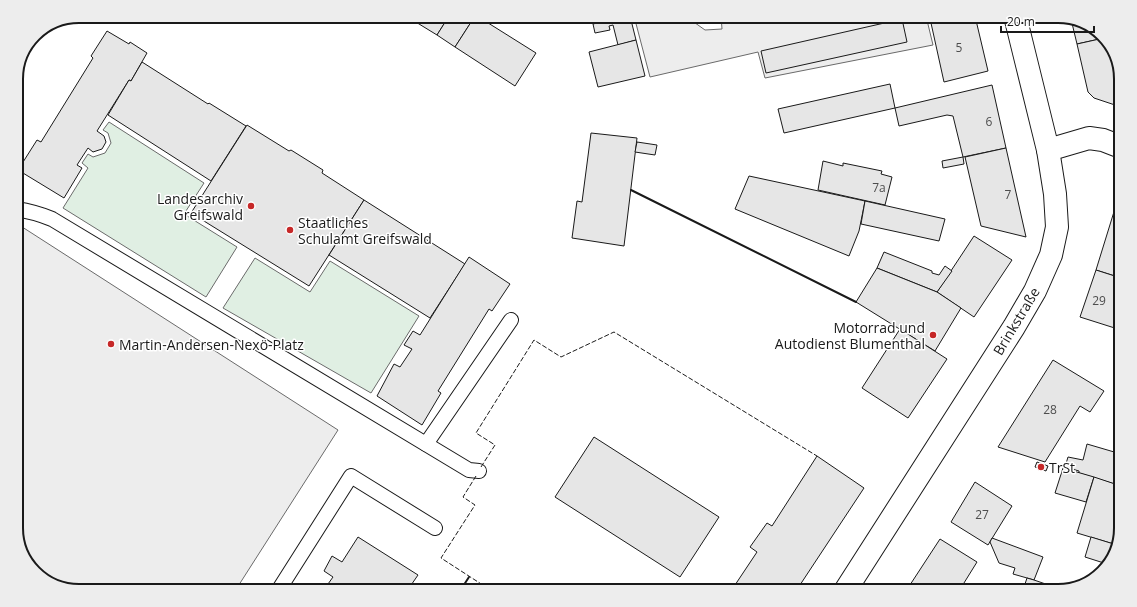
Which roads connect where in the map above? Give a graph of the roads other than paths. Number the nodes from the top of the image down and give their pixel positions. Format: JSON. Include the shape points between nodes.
{"nodes":[{"id":1,"x":1017,"y":23,"type":"edge"},
{"id":2,"x":1114,"y":144,"type":"edge"},
{"id":3,"x":1048,"y":150,"type":"junction"},
{"id":4,"x":23,"y":210,"type":"edge"},
{"id":5,"x":511,"y":320,"type":"dead end"},
{"id":6,"x":426,"y":444,"type":"junction"},
{"id":7,"x":479,"y":471,"type":"dead end"},
{"id":8,"x":435,"y":528,"type":"dead end"},
{"id":9,"x":282,"y":584,"type":"edge"},
{"id":10,"x":849,"y":584,"type":"edge"}],
"edges":[{"from":1,"to":3,"type":"street","name":"Brinkstraße"},
{"from":2,"to":3,"type":"street","via":[[1089,138]]},
{"from":3,"to":10,"type":"street","name":"Brinkstraße","via":[[1057,227],[1051,255],[1035,291]]},
{"from":4,"to":6,"type":"lane","via":[[52,219]]},
{"from":5,"to":6,"type":"lane"},
{"from":6,"to":7,"type":"lane","via":[[469,470]]},
{"from":8,"to":9,"type":"lane","via":[[351,476]]}]}
